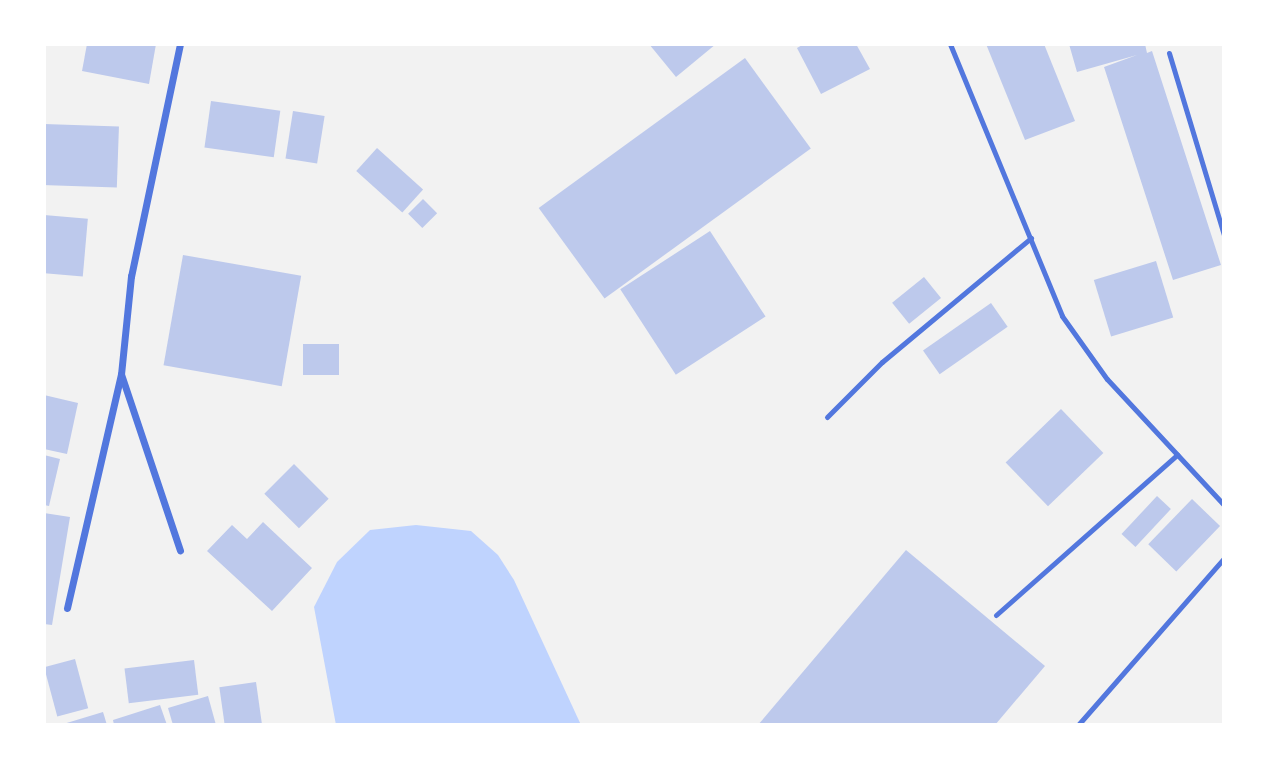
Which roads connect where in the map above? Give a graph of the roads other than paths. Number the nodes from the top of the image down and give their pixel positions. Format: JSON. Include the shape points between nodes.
{"nodes":[{"id":1,"x":180,"y":44,"type":"edge"},
{"id":2,"x":950,"y":44,"type":"edge"},
{"id":3,"x":1169,"y":53,"type":"dead end"},
{"id":4,"x":1224,"y":235,"type":"edge"},
{"id":5,"x":1031,"y":238,"type":"junction"},
{"id":6,"x":121,"y":374,"type":"junction"},
{"id":7,"x":827,"y":417,"type":"dead end"},
{"id":8,"x":1177,"y":455,"type":"junction"},
{"id":9,"x":1224,"y":505,"type":"edge"},
{"id":10,"x":180,"y":550,"type":"dead end"},
{"id":11,"x":1224,"y":558,"type":"edge"},
{"id":12,"x":67,"y":608,"type":"dead end"},
{"id":13,"x":996,"y":615,"type":"dead end"},
{"id":14,"x":1078,"y":725,"type":"edge"}],
"edges":[{"from":1,"to":6,"type":"street","via":[[131,276]]},
{"from":2,"to":5,"type":"lane"},
{"from":3,"to":4,"type":"lane"},
{"from":5,"to":7,"type":"lane","via":[[881,362]]},
{"from":5,"to":8,"type":"lane","via":[[1062,316],[1107,379]]},
{"from":6,"to":10,"type":"street"},
{"from":6,"to":12,"type":"street"},
{"from":8,"to":9,"type":"lane"},
{"from":8,"to":13,"type":"lane"},
{"from":11,"to":14,"type":"lane"}]}
